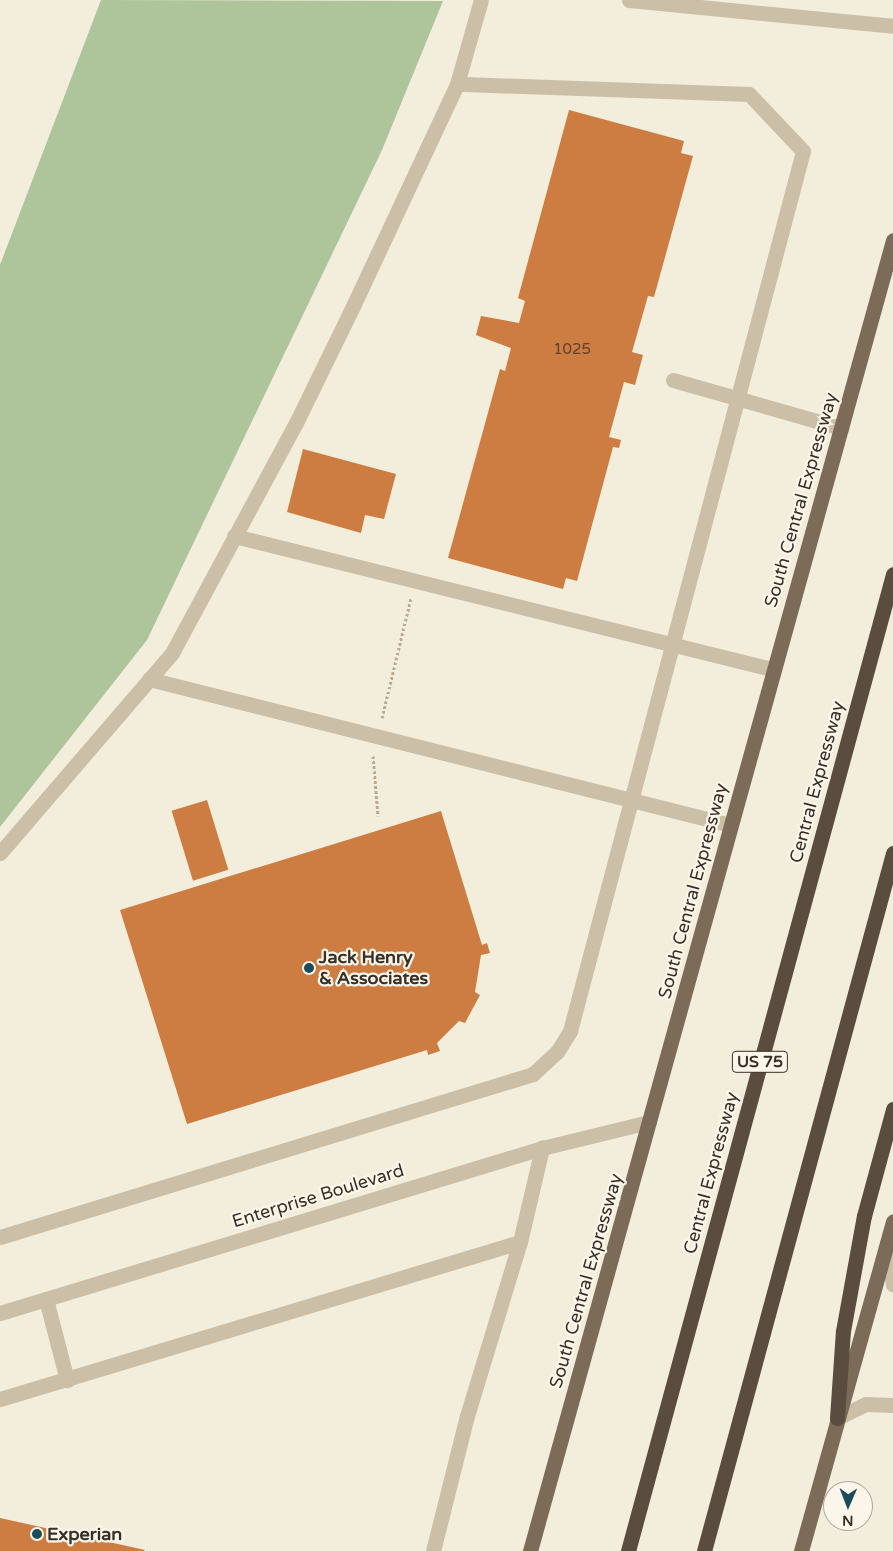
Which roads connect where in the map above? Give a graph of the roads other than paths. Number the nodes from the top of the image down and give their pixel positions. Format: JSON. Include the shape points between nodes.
{"nodes":[{"id":1,"x":481,"y":0,"type":"edge"},
{"id":2,"x":628,"y":0,"type":"edge"},
{"id":3,"x":741,"y":6,"type":"edge"},
{"id":4,"x":893,"y":26,"type":"edge"},
{"id":5,"x":457,"y":84,"type":"junction"},
{"id":6,"x":893,"y":240,"type":"edge"},
{"id":7,"x":673,"y":380,"type":"dead end"},
{"id":8,"x":738,"y":398,"type":"junction"},
{"id":9,"x":841,"y":428,"type":"junction"},
{"id":10,"x":234,"y":536,"type":"junction"},
{"id":11,"x":893,"y":574,"type":"edge"},
{"id":12,"x":672,"y":644,"type":"junction"},
{"id":13,"x":772,"y":669,"type":"junction"},
{"id":14,"x":149,"y":679,"type":"junction"},
{"id":15,"x":632,"y":800,"type":"junction"},
{"id":16,"x":731,"y":825,"type":"junction"},
{"id":17,"x":0,"y":853,"type":"edge"},
{"id":18,"x":893,"y":853,"type":"edge"},
{"id":19,"x":893,"y":1109,"type":"edge"},
{"id":20,"x":649,"y":1122,"type":"junction"},
{"id":21,"x":542,"y":1148,"type":"junction"},
{"id":22,"x":893,"y":1222,"type":"edge"},
{"id":23,"x":0,"y":1238,"type":"edge"},
{"id":24,"x":520,"y":1242,"type":"junction"},
{"id":25,"x":888,"y":1243,"type":"junction"},
{"id":26,"x":893,"y":1285,"type":"edge"},
{"id":27,"x":46,"y":1299,"type":"junction"},
{"id":28,"x":0,"y":1313,"type":"edge"},
{"id":29,"x":66,"y":1380,"type":"junction"},
{"id":30,"x":0,"y":1399,"type":"edge"},
{"id":31,"x":893,"y":1405,"type":"edge"},
{"id":32,"x":837,"y":1418,"type":"junction"},
{"id":33,"x":433,"y":1551,"type":"edge"},
{"id":34,"x":530,"y":1551,"type":"edge"},
{"id":35,"x":628,"y":1551,"type":"edge"},
{"id":36,"x":704,"y":1551,"type":"edge"},
{"id":37,"x":801,"y":1551,"type":"edge"}],
"edges":[{"from":1,"to":5,"type":"street"},
{"from":2,"to":3,"type":"street"},
{"from":3,"to":4,"type":"street"},
{"from":5,"to":8,"type":"street","via":[[749,94],[803,151]]},
{"from":5,"to":10,"type":"street","via":[[296,423]]},
{"from":6,"to":9,"type":"main road","name":"South Central Expressway"},
{"from":7,"to":8,"type":"street"},
{"from":8,"to":9,"type":"street"},
{"from":8,"to":12,"type":"street"},
{"from":9,"to":13,"type":"main road","name":"South Central Expressway"},
{"from":10,"to":12,"type":"street"},
{"from":10,"to":14,"type":"street","via":[[172,653]]},
{"from":11,"to":35,"type":"highway","name":"Central Expressway","number":"US 75"},
{"from":12,"to":13,"type":"street"},
{"from":12,"to":15,"type":"street"},
{"from":13,"to":16,"type":"main road","name":"South Central Expressway"},
{"from":14,"to":15,"type":"street"},
{"from":14,"to":17,"type":"street"},
{"from":15,"to":16,"type":"street"},
{"from":15,"to":23,"type":"street","via":[[574,1020],[556,1052],[533,1074]]},
{"from":16,"to":20,"type":"main road","name":"South Central Expressway"},
{"from":18,"to":36,"type":"highway"},
{"from":19,"to":32,"type":"highway","via":[[864,1216],[843,1332]]},
{"from":20,"to":21,"type":"street","name":"Enterprise Boulevard"},
{"from":20,"to":34,"type":"main road","name":"South Central Expressway"},
{"from":21,"to":24,"type":"street"},
{"from":21,"to":27,"type":"street","name":"Enterprise Boulevard"},
{"from":22,"to":25,"type":"main road"},
{"from":24,"to":29,"type":"street"},
{"from":24,"to":33,"type":"street","via":[[467,1416]]},
{"from":25,"to":26,"type":"street"},
{"from":25,"to":32,"type":"main road"},
{"from":27,"to":28,"type":"street","name":"Enterprise Boulevard"},
{"from":27,"to":29,"type":"street"},
{"from":29,"to":30,"type":"street"},
{"from":31,"to":32,"type":"street","via":[[866,1404]]},
{"from":32,"to":37,"type":"main road"}]}
